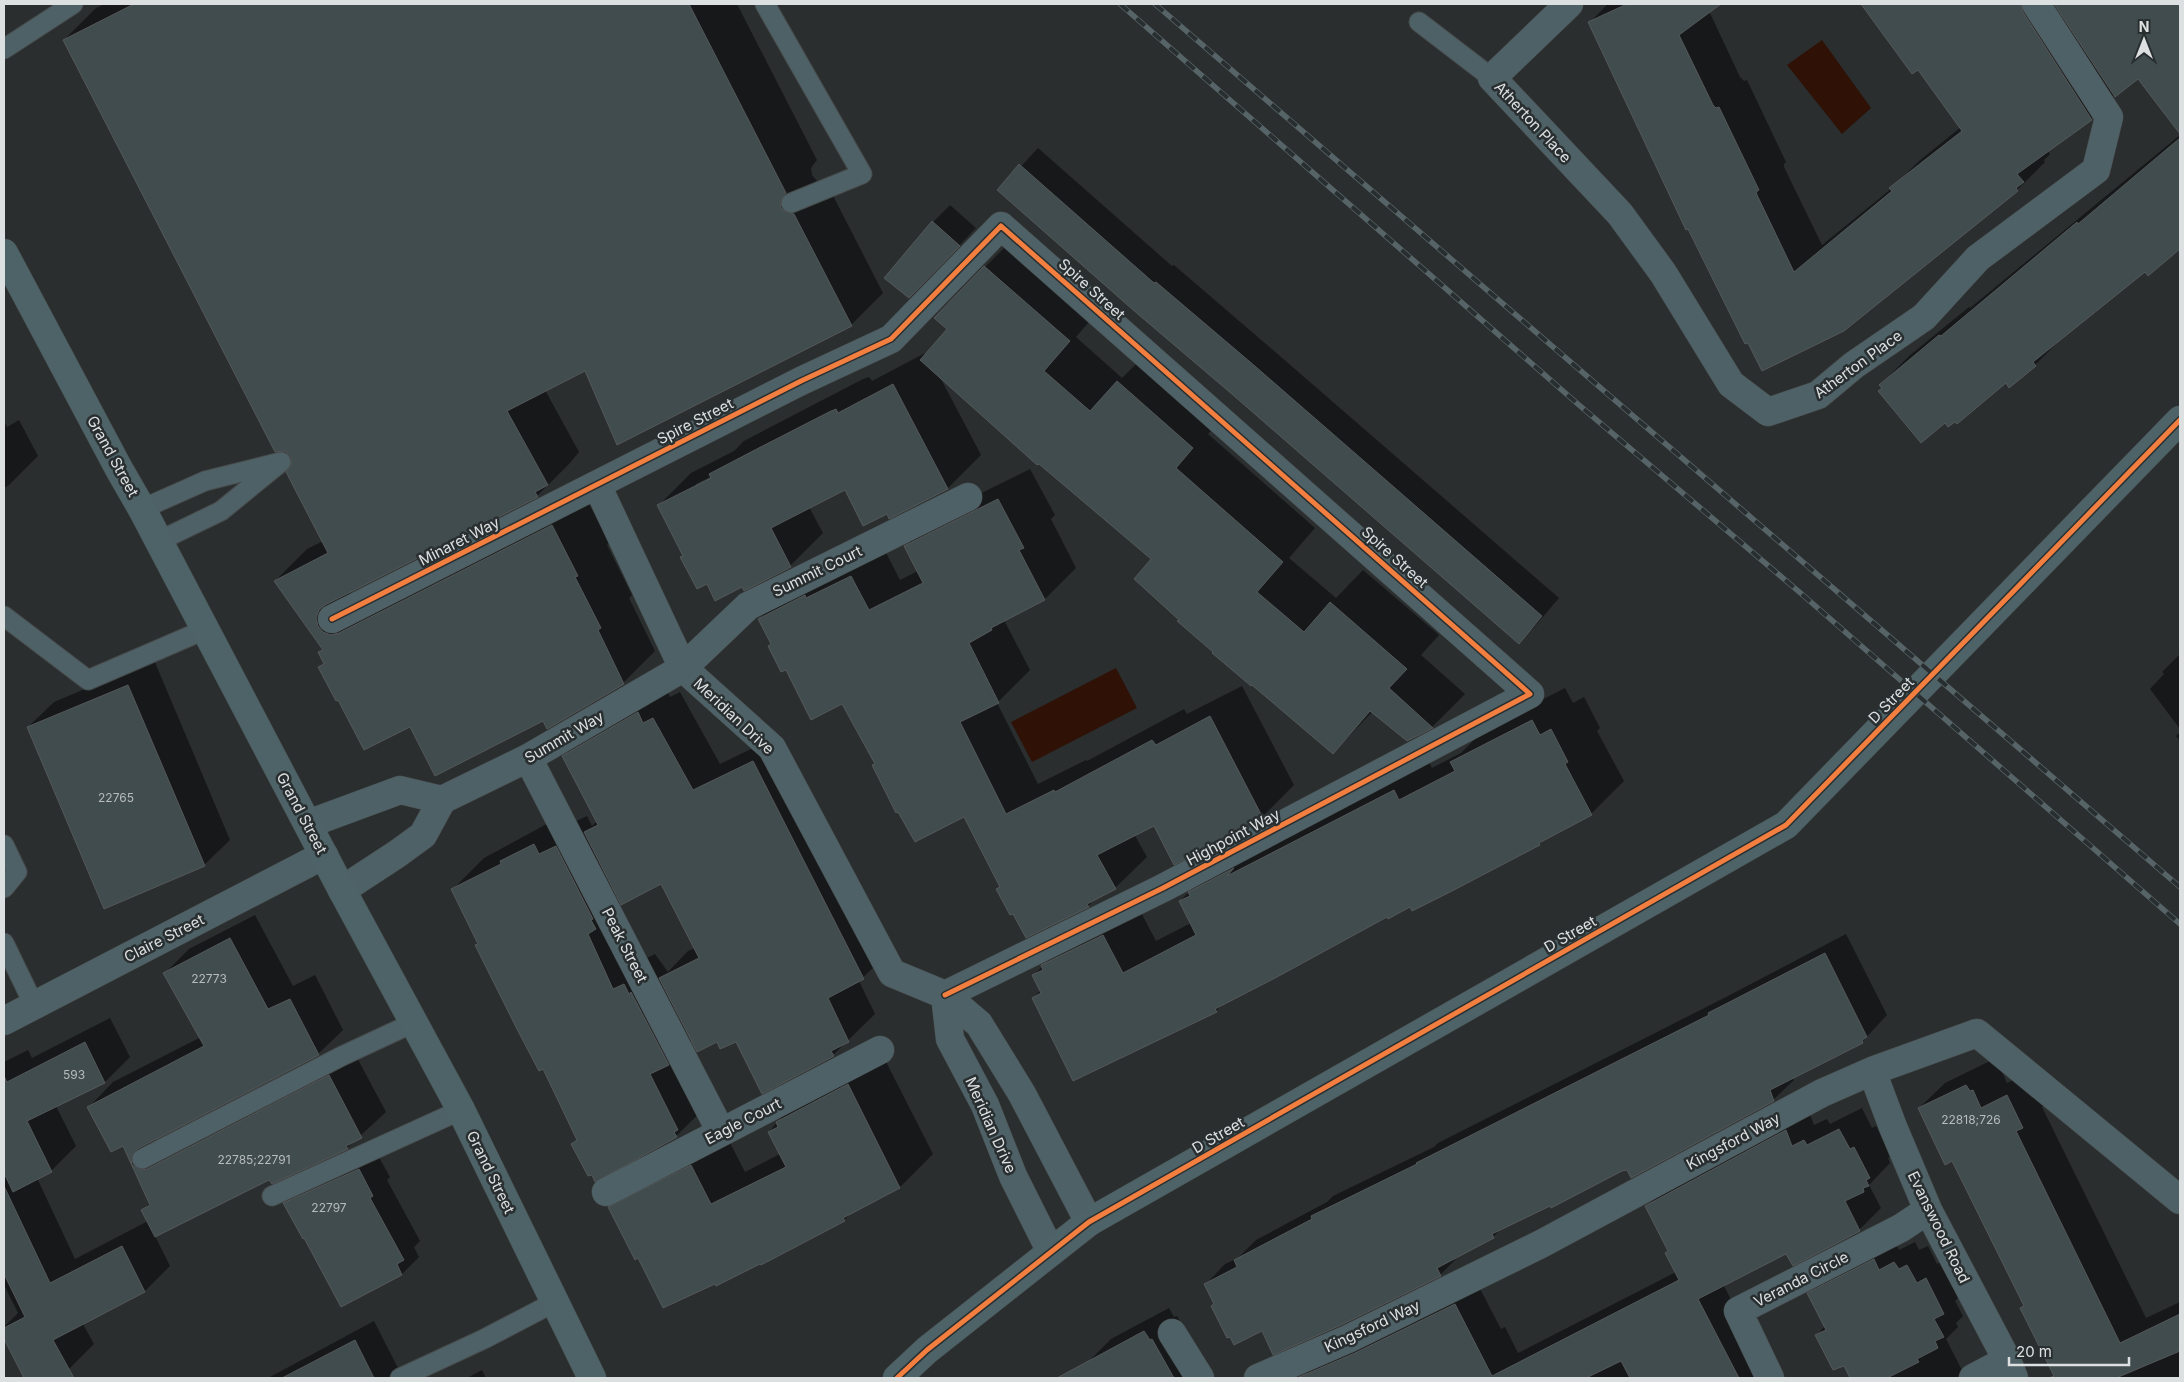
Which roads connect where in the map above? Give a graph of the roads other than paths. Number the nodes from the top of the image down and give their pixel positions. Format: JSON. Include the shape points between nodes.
{"nodes":[{"id":1,"x":73,"y":4,"type":"edge"},
{"id":2,"x":765,"y":4,"type":"edge"},
{"id":3,"x":1569,"y":4,"type":"edge"},
{"id":4,"x":2036,"y":4,"type":"edge"},
{"id":5,"x":1419,"y":22,"type":"dead end"},
{"id":6,"x":4,"y":49,"type":"edge"},
{"id":7,"x":1492,"y":78,"type":"junction"},
{"id":8,"x":791,"y":203,"type":"dead end"},
{"id":9,"x":4,"y":253,"type":"edge"},
{"id":10,"x":2180,"y":420,"type":"edge"},
{"id":11,"x":597,"y":485,"type":"junction"},
{"id":12,"x":968,"y":497,"type":"dead end"},
{"id":13,"x":142,"y":509,"type":"junction"},
{"id":14,"x":159,"y":541,"type":"junction"},
{"id":15,"x":4,"y":616,"type":"edge"},
{"id":16,"x":332,"y":619,"type":"dead end"},
{"id":17,"x":204,"y":630,"type":"junction"},
{"id":18,"x":683,"y":668,"type":"junction"},
{"id":19,"x":1530,"y":694,"type":"joint"},
{"id":20,"x":528,"y":758,"type":"junction"},
{"id":21,"x":442,"y":800,"type":"junction"},
{"id":22,"x":308,"y":824,"type":"junction"},
{"id":23,"x":4,"y":845,"type":"edge"},
{"id":24,"x":324,"y":855,"type":"junction"},
{"id":25,"x":4,"y":888,"type":"edge"},
{"id":26,"x":342,"y":890,"type":"junction"},
{"id":27,"x":4,"y":943,"type":"edge"},
{"id":28,"x":945,"y":995,"type":"junction"},
{"id":29,"x":34,"y":1005,"type":"junction"},
{"id":30,"x":4,"y":1021,"type":"edge"},
{"id":31,"x":413,"y":1023,"type":"junction"},
{"id":32,"x":880,"y":1050,"type":"dead end"},
{"id":33,"x":1872,"y":1071,"type":"junction"},
{"id":34,"x":461,"y":1110,"type":"junction"},
{"id":35,"x":722,"y":1132,"type":"junction"},
{"id":36,"x":142,"y":1158,"type":"dead end"},
{"id":37,"x":606,"y":1192,"type":"dead end"},
{"id":38,"x":272,"y":1196,"type":"dead end"},
{"id":39,"x":2180,"y":1200,"type":"edge"},
{"id":40,"x":1928,"y":1210,"type":"junction"},
{"id":41,"x":1089,"y":1222,"type":"junction"},
{"id":42,"x":1051,"y":1252,"type":"junction"},
{"id":43,"x":555,"y":1302,"type":"junction"},
{"id":44,"x":1172,"y":1333,"type":"dead end"},
{"id":45,"x":2010,"y":1369,"type":"edge"},
{"id":46,"x":400,"y":1378,"type":"edge"},
{"id":47,"x":592,"y":1378,"type":"edge"},
{"id":48,"x":897,"y":1378,"type":"edge"},
{"id":49,"x":1200,"y":1378,"type":"edge"},
{"id":50,"x":1258,"y":1378,"type":"edge"},
{"id":51,"x":1770,"y":1378,"type":"edge"},
{"id":52,"x":1973,"y":1378,"type":"edge"}],
"edges":[{"from":1,"to":6,"type":"lane"},
{"from":2,"to":8,"type":"lane","via":[[862,174]]},
{"from":3,"to":7,"type":"street","name":"Atherton Place"},
{"from":4,"to":7,"type":"street","name":"Atherton Place","via":[[2109,117],[2096,170],[1978,258],[1924,317],[1854,365],[1818,395],[1768,412],[1731,384],[1663,273],[1620,214]]},
{"from":5,"to":7,"type":"lane"},
{"from":9,"to":13,"type":"main road","name":"Grand Street"},
{"from":10,"to":41,"type":"main road","name":"D Street","via":[[1786,825]]},
{"from":11,"to":16,"type":"street","name":"Minaret Way"},
{"from":11,"to":18,"type":"street","name":"Meridian Drive"},
{"from":11,"to":19,"type":"street","name":"Spire Street","via":[[891,339],[1002,226]]},
{"from":12,"to":18,"type":"street","name":"Summit Court","via":[[748,606]]},
{"from":13,"to":14,"type":"main road","name":"Grand Street"},
{"from":13,"to":14,"type":"lane","via":[[205,481],[280,462],[221,511]]},
{"from":14,"to":17,"type":"main road","name":"Grand Street"},
{"from":15,"to":17,"type":"lane","via":[[88,680]]},
{"from":17,"to":22,"type":"main road","name":"Grand Street"},
{"from":18,"to":20,"type":"street","name":"Summit Way"},
{"from":18,"to":28,"type":"street","name":"Meridian Drive","via":[[772,748],[892,973]]},
{"from":19,"to":28,"type":"street","name":"Highpoint Way","via":[[1163,888]]},
{"from":20,"to":21,"type":"street","name":"Summit Way"},
{"from":20,"to":35,"type":"street","name":"Peak Street"},
{"from":21,"to":22,"type":"street","via":[[400,790]]},
{"from":21,"to":26,"type":"street","via":[[423,835]]},
{"from":22,"to":24,"type":"main road","name":"Grand Street"},
{"from":23,"to":25,"type":"lane","via":[[17,872]]},
{"from":24,"to":26,"type":"main road","name":"Grand Street"},
{"from":24,"to":29,"type":"street","name":"Claire Street"},
{"from":26,"to":31,"type":"main road","name":"Grand Street"},
{"from":27,"to":29,"type":"lane"},
{"from":28,"to":41,"type":"street","name":"Meridian Drive","via":[[979,1024],[1022,1094]]},
{"from":28,"to":42,"type":"street","name":"Meridian Drive","via":[[950,1039]]},
{"from":29,"to":30,"type":"street","name":"Claire Street"},
{"from":31,"to":34,"type":"main road","name":"Grand Street"},
{"from":31,"to":36,"type":"lane"},
{"from":32,"to":35,"type":"street","name":"Eagle Court"},
{"from":33,"to":39,"type":"street","name":"Kingsford Way","via":[[1976,1033]]},
{"from":33,"to":40,"type":"street","name":"Evanswood Road"},
{"from":33,"to":50,"type":"street","name":"Kingsford Way","via":[[1822,1093],[1533,1248],[1348,1339]]},
{"from":34,"to":38,"type":"lane"},
{"from":34,"to":43,"type":"main road","name":"Grand Street"},
{"from":35,"to":37,"type":"street","name":"Eagle Court"},
{"from":40,"to":45,"type":"street","name":"Evanswood Road"},
{"from":40,"to":51,"type":"street","name":"Veranda Circle","via":[[1901,1228],[1738,1311]]},
{"from":41,"to":42,"type":"main road","name":"D Street"},
{"from":42,"to":48,"type":"main road","name":"D Street","via":[[927,1350]]},
{"from":43,"to":46,"type":"lane"},
{"from":43,"to":47,"type":"main road","name":"Grand Street"},
{"from":44,"to":49,"type":"street"},
{"from":45,"to":52,"type":"street"}]}
